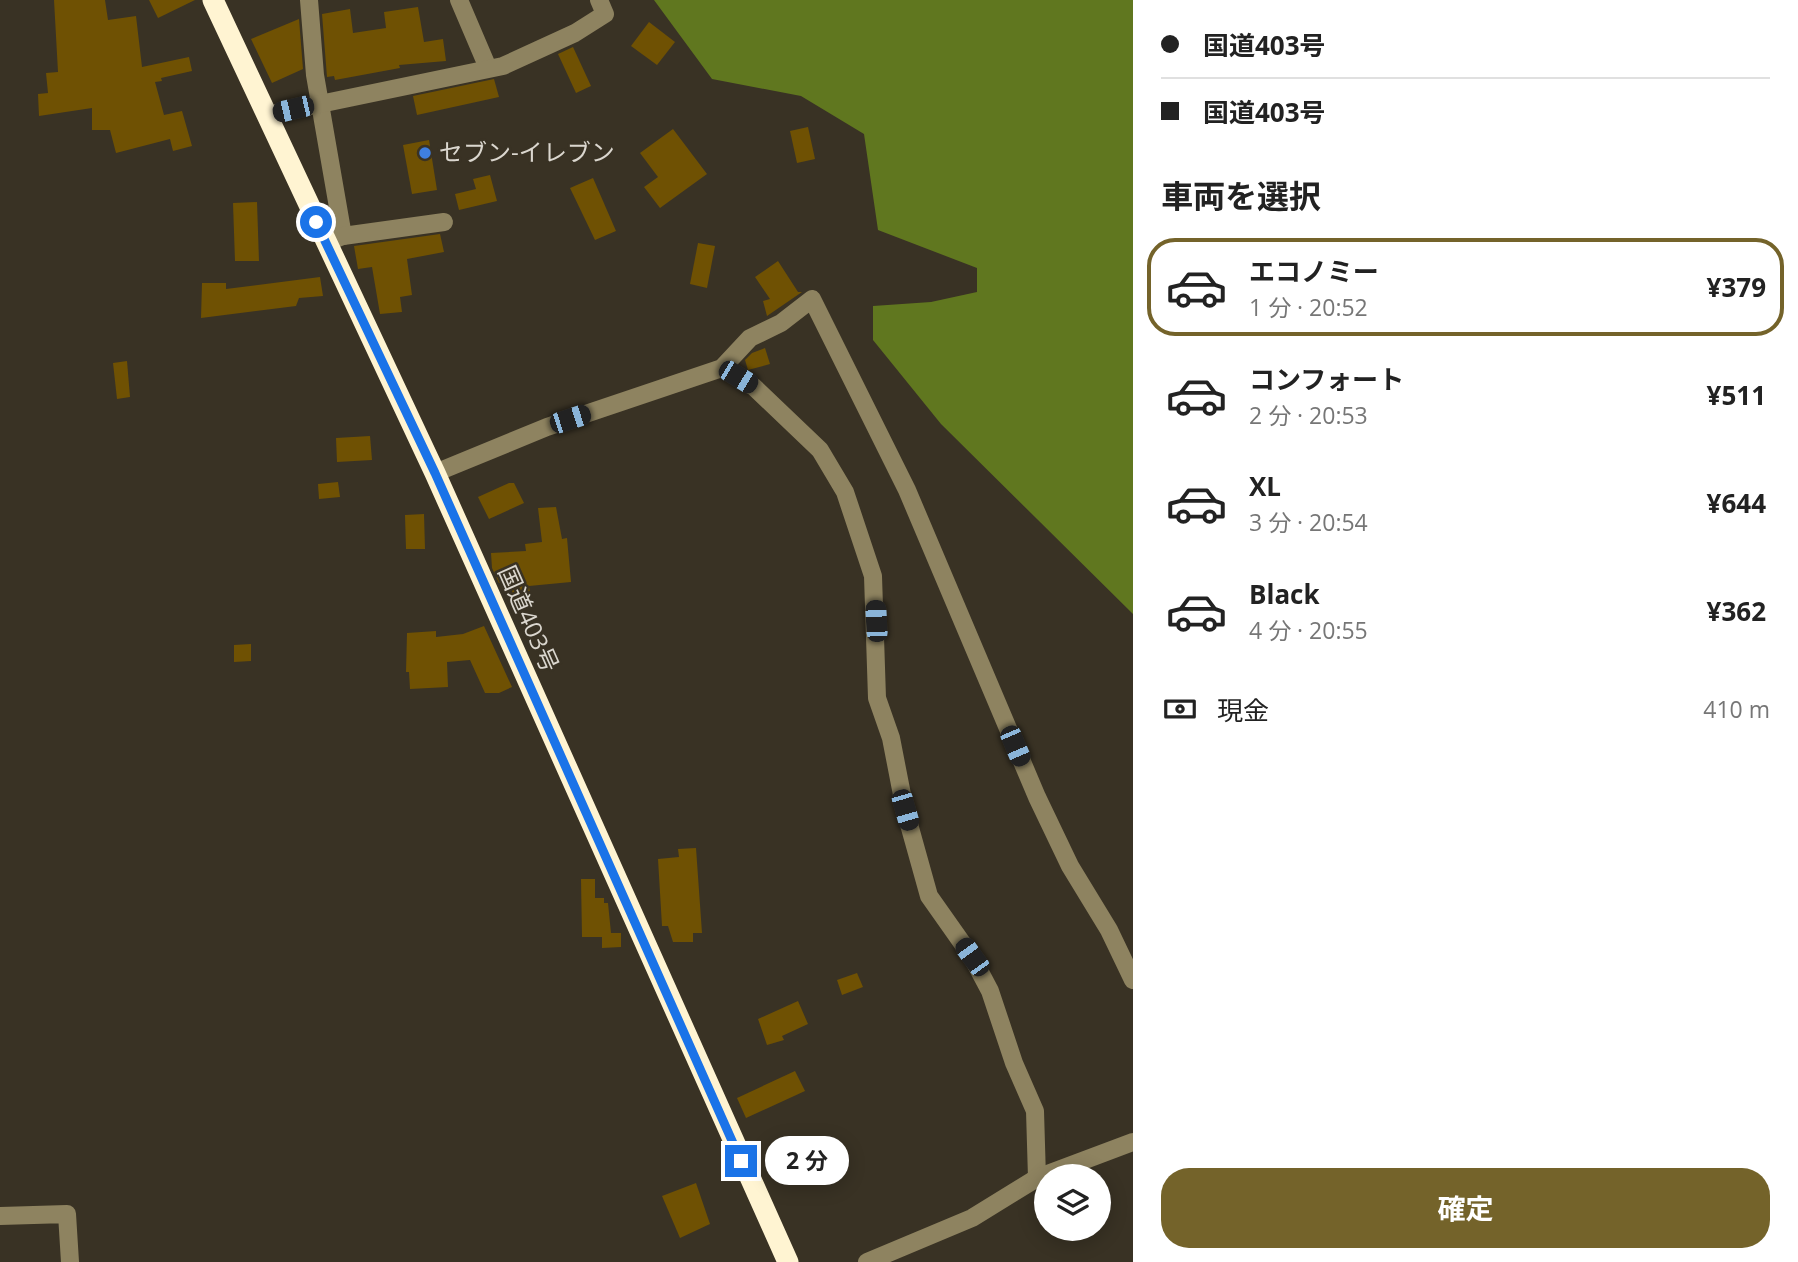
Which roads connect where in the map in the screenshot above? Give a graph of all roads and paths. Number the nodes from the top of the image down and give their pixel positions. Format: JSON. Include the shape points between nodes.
{"nodes":[{"id":1,"x":213,"y":0,"type":"edge"},
{"id":2,"x":309,"y":0,"type":"edge"},
{"id":3,"x":459,"y":0,"type":"edge"},
{"id":4,"x":599,"y":0,"type":"edge"},
{"id":5,"x":488,"y":68,"type":"junction"},
{"id":6,"x":320,"y":103,"type":"junction"},
{"id":7,"x":267,"y":115,"type":"junction"},
{"id":8,"x":444,"y":222,"type":"dead end"},
{"id":9,"x":335,"y":239,"type":"junction"},
{"id":10,"x":722,"y":368,"type":"junction"},
{"id":11,"x":435,"y":473,"type":"junction"},
{"id":12,"x":1133,"y":980,"type":"edge"},
{"id":13,"x":1133,"y":1142,"type":"edge"},
{"id":14,"x":1037,"y":1164,"type":"edge"},
{"id":15,"x":1074,"y":1164,"type":"edge"},
{"id":16,"x":1034,"y":1180,"type":"edge"},
{"id":17,"x":0,"y":1216,"type":"edge"},
{"id":18,"x":70,"y":1262,"type":"edge"},
{"id":19,"x":788,"y":1262,"type":"edge"},
{"id":20,"x":867,"y":1262,"type":"edge"}],
"edges":[{"from":1,"to":7,"type":"highway","name":"国道403号"},
{"from":2,"to":6,"type":"street"},
{"from":3,"to":5,"type":"street"},
{"from":4,"to":5,"type":"street","via":[[605,14],[575,33],[503,66]]},
{"from":5,"to":6,"type":"street"},
{"from":6,"to":7,"type":"street"},
{"from":6,"to":9,"type":"street"},
{"from":7,"to":9,"type":"highway","name":"国道403号"},
{"from":8,"to":9,"type":"street"},
{"from":9,"to":11,"type":"highway","name":"国道403号"},
{"from":10,"to":11,"type":"street","via":[[547,427]]},
{"from":10,"to":12,"type":"street","via":[[751,338],[812,299],[906,490],[1042,809]]},
{"from":10,"to":14,"type":"street","via":[[754,387],[820,450],[845,492],[873,576],[877,698],[929,896],[990,991],[1035,1111]]},
{"from":11,"to":19,"type":"highway","name":"国道403号"},
{"from":13,"to":15,"type":"street"},
{"from":16,"to":20,"type":"street","via":[[972,1218]]},
{"from":17,"to":18,"type":"street","via":[[67,1214]]}]}
